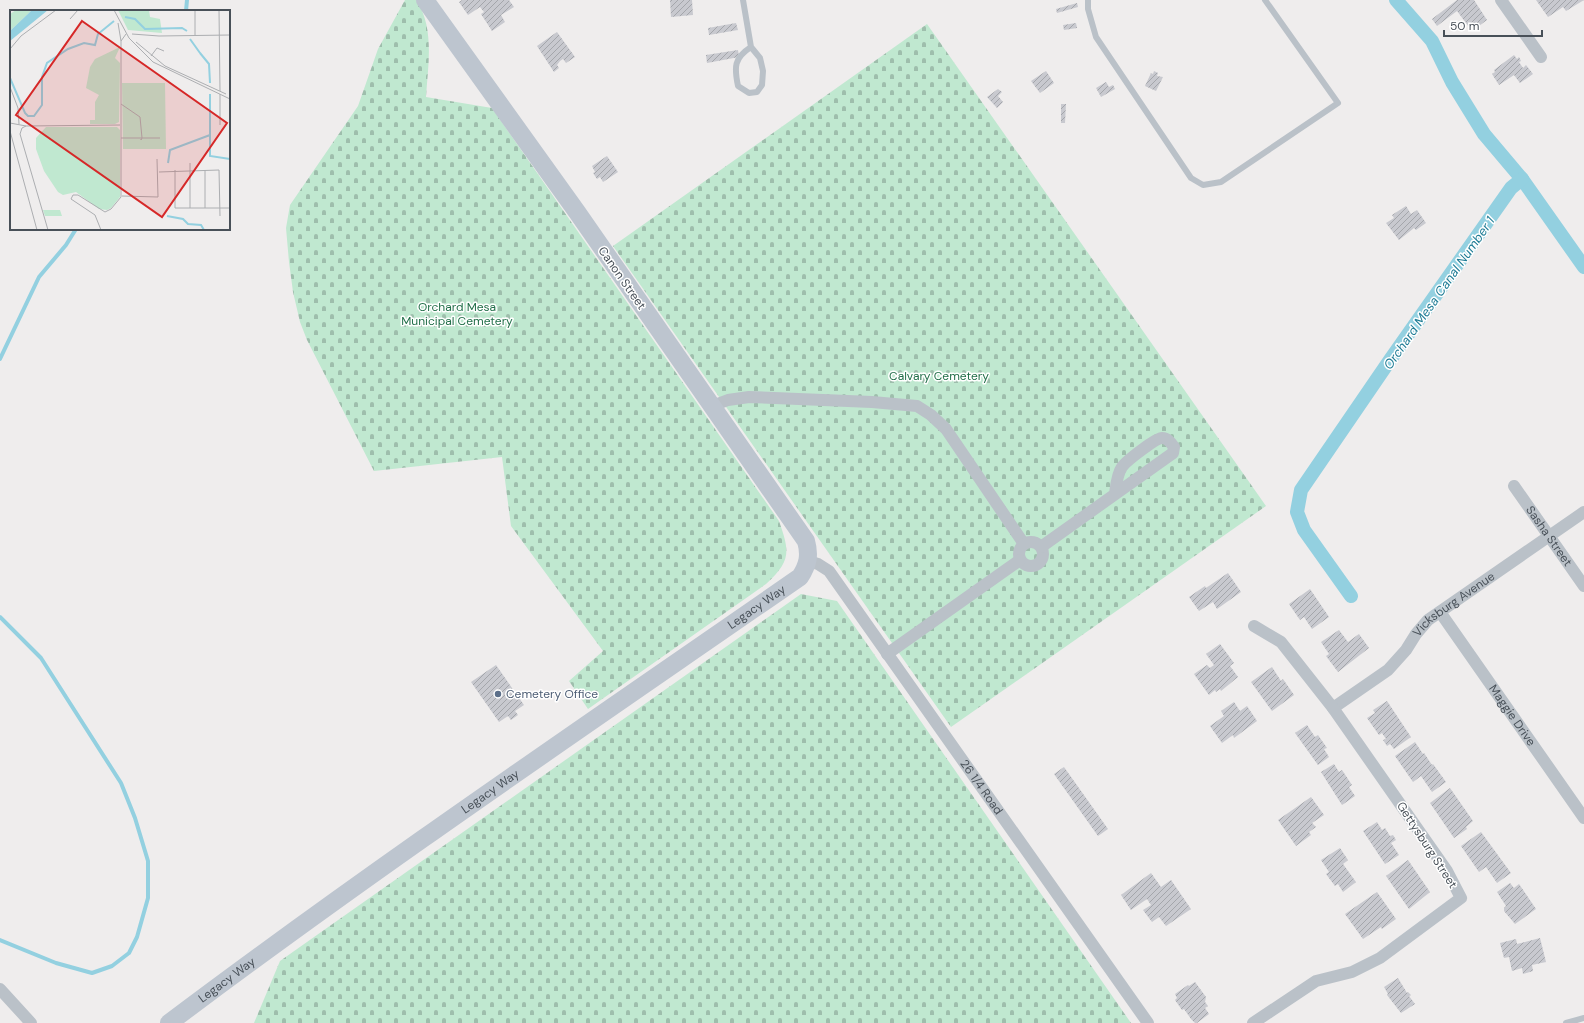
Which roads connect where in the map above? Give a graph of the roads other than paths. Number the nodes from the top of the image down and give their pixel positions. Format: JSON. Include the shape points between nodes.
{"nodes":[{"id":1,"x":426,"y":0,"type":"edge"},
{"id":2,"x":743,"y":0,"type":"edge"},
{"id":3,"x":1088,"y":0,"type":"edge"},
{"id":4,"x":1265,"y":0,"type":"edge"},
{"id":5,"x":1501,"y":0,"type":"edge"},
{"id":6,"x":751,"y":47,"type":"junction"},
{"id":7,"x":1541,"y":57,"type":"dead end"},
{"id":8,"x":712,"y":406,"type":"junction"},
{"id":9,"x":1514,"y":486,"type":"dead end"},
{"id":10,"x":1115,"y":494,"type":"junction"},
{"id":11,"x":1584,"y":512,"type":"edge"},
{"id":12,"x":1549,"y":536,"type":"junction"},
{"id":13,"x":1024,"y":544,"type":"junction"},
{"id":14,"x":1041,"y":547,"type":"junction"},
{"id":15,"x":808,"y":560,"type":"junction"},
{"id":16,"x":1020,"y":560,"type":"junction"},
{"id":17,"x":1584,"y":586,"type":"edge"},
{"id":18,"x":1440,"y":612,"type":"junction"},
{"id":19,"x":1254,"y":626,"type":"dead end"},
{"id":20,"x":888,"y":654,"type":"junction"},
{"id":21,"x":1333,"y":708,"type":"junction"},
{"id":22,"x":1584,"y":818,"type":"edge"},
{"id":23,"x":0,"y":989,"type":"edge"},
{"id":24,"x":1584,"y":1018,"type":"edge"},
{"id":25,"x":31,"y":1023,"type":"edge"},
{"id":26,"x":169,"y":1023,"type":"edge"},
{"id":27,"x":1148,"y":1023,"type":"edge"},
{"id":28,"x":1253,"y":1023,"type":"edge"},
{"id":29,"x":1566,"y":1023,"type":"edge"}],
"edges":[{"from":1,"to":8,"type":"street","name":"Canon Street"},
{"from":2,"to":6,"type":"lane"},
{"from":3,"to":4,"type":"lane","via":[[1096,37],[1191,178],[1203,185],[1221,182],[1338,103]]},
{"from":5,"to":7,"type":"street"},
{"from":6,"to":6,"type":"lane","via":[[760,58],[763,71],[762,85],[757,92],[749,93],[738,86],[735,72],[736,62]]},
{"from":8,"to":13,"type":"street","via":[[728,400],[749,397],[917,406],[946,429]]},
{"from":8,"to":15,"type":"street","name":"Canon Street","via":[[806,541],[809,550]]},
{"from":9,"to":12,"type":"street","name":"Sasha Street"},
{"from":10,"to":10,"type":"street","via":[[1173,453],[1174,447],[1168,440],[1154,440],[1122,467]]},
{"from":10,"to":14,"type":"street"},
{"from":11,"to":12,"type":"street","name":"Vicksburg Avenue"},
{"from":12,"to":17,"type":"street","name":"Sasha Street"},
{"from":12,"to":18,"type":"street","name":"Vicksburg Avenue"},
{"from":13,"to":14,"type":"street","via":[[1036,542]]},
{"from":13,"to":16,"type":"street","via":[[1020,549]]},
{"from":14,"to":16,"type":"street","via":[[1042,559],[1038,564],[1025,565]]},
{"from":15,"to":20,"type":"street","name":"26 1/4 Road","via":[[829,570]]},
{"from":15,"to":26,"type":"street","name":"Legacy Way","via":[[800,577],[347,891]]},
{"from":16,"to":20,"type":"street"},
{"from":18,"to":21,"type":"street","name":"Vicksburg Avenue","via":[[1424,625],[1388,670]]},
{"from":18,"to":22,"type":"street","name":"Maggie Drive"},
{"from":19,"to":21,"type":"street","name":"Gettysburg Street","via":[[1282,642]]},
{"from":20,"to":27,"type":"street","name":"26 1/4 Road"},
{"from":21,"to":28,"type":"street","name":"Gettysburg Street","via":[[1447,871],[1461,898],[1380,958],[1352,972],[1316,981]]},
{"from":23,"to":25,"type":"street"},
{"from":24,"to":29,"type":"lane"}]}
